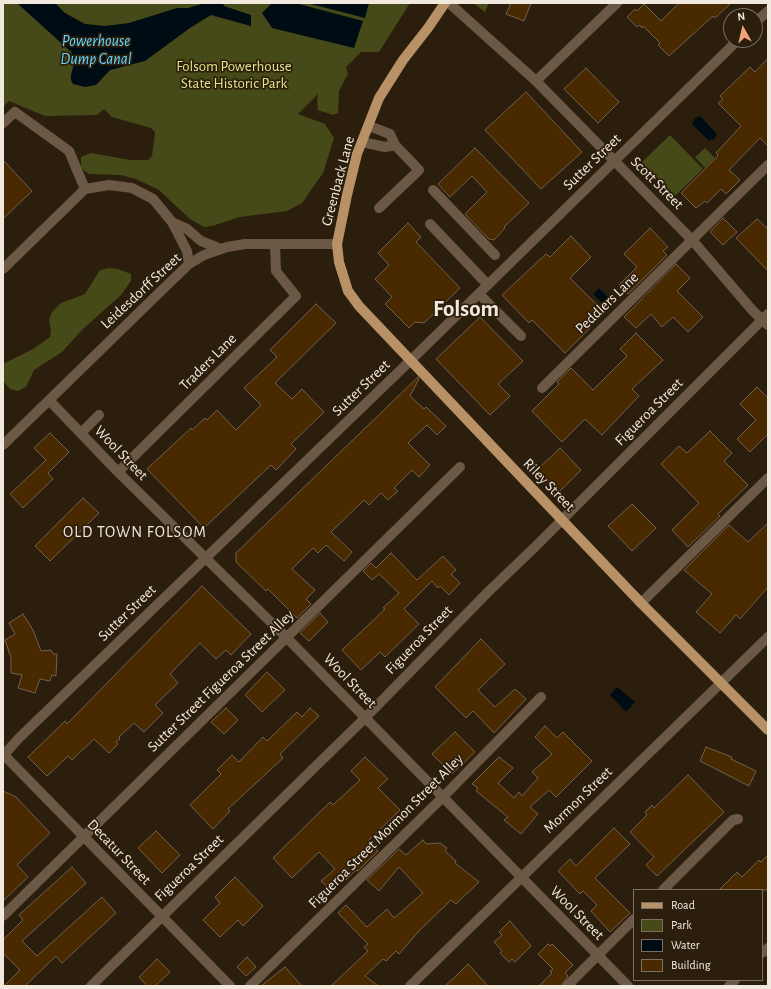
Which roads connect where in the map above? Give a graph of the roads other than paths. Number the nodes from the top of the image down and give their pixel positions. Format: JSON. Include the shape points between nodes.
{"nodes":[{"id":1,"x":444,"y":3,"type":"edge"},
{"id":2,"x":449,"y":3,"type":"edge"},
{"id":3,"x":617,"y":3,"type":"edge"},
{"id":4,"x":730,"y":48,"type":"edge"},
{"id":5,"x":536,"y":81,"type":"junction"},
{"id":6,"x":3,"y":123,"type":"edge"},
{"id":7,"x":369,"y":126,"type":"junction"},
{"id":8,"x":362,"y":142,"type":"junction"},
{"id":9,"x":395,"y":145,"type":"junction"},
{"id":10,"x":614,"y":161,"type":"junction"},
{"id":11,"x":768,"y":166,"type":"edge"},
{"id":12,"x":85,"y":189,"type":"junction"},
{"id":13,"x":433,"y":190,"type":"dead end"},
{"id":14,"x":379,"y":208,"type":"dead end"},
{"id":15,"x":172,"y":222,"type":"junction"},
{"id":16,"x":430,"y":224,"type":"dead end"},
{"id":17,"x":693,"y":241,"type":"junction"},
{"id":18,"x":275,"y":244,"type":"junction"},
{"id":19,"x":337,"y":244,"type":"junction"},
{"id":20,"x":221,"y":249,"type":"junction"},
{"id":21,"x":495,"y":255,"type":"dead end"},
{"id":22,"x":189,"y":264,"type":"junction"},
{"id":23,"x":3,"y":269,"type":"edge"},
{"id":24,"x":488,"y":285,"type":"junction"},
{"id":25,"x":479,"y":294,"type":"junction"},
{"id":26,"x":766,"y":320,"type":"edge"},
{"id":27,"x":521,"y":336,"type":"dead end"},
{"id":28,"x":412,"y":360,"type":"junction"},
{"id":29,"x":542,"y":388,"type":"dead end"},
{"id":30,"x":49,"y":400,"type":"junction"},
{"id":31,"x":98,"y":415,"type":"dead end"},
{"id":32,"x":80,"y":433,"type":"junction"},
{"id":33,"x":3,"y":445,"type":"edge"},
{"id":34,"x":460,"y":467,"type":"dead end"},
{"id":35,"x":118,"y":472,"type":"junction"},
{"id":36,"x":768,"y":478,"type":"edge"},
{"id":37,"x":562,"y":520,"type":"junction"},
{"id":38,"x":205,"y":559,"type":"junction"},
{"id":39,"x":640,"y":602,"type":"junction"},
{"id":40,"x":768,"y":637,"type":"edge"},
{"id":41,"x":286,"y":638,"type":"junction"},
{"id":42,"x":722,"y":682,"type":"junction"},
{"id":43,"x":541,"y":697,"type":"dead end"},
{"id":44,"x":365,"y":718,"type":"junction"},
{"id":45,"x":768,"y":730,"type":"edge"},
{"id":46,"x":4,"y":756,"type":"edge"},
{"id":47,"x":443,"y":797,"type":"junction"},
{"id":48,"x":738,"y":819,"type":"dead end"},
{"id":49,"x":84,"y":837,"type":"junction"},
{"id":50,"x":521,"y":877,"type":"junction"},
{"id":51,"x":664,"y":889,"type":"edge"},
{"id":52,"x":3,"y":916,"type":"edge"},
{"id":53,"x":162,"y":916,"type":"junction"},
{"id":54,"x":633,"y":920,"type":"edge"},
{"id":55,"x":597,"y":955,"type":"junction"},
{"id":56,"x":91,"y":986,"type":"edge"},
{"id":57,"x":230,"y":986,"type":"edge"},
{"id":58,"x":250,"y":986,"type":"edge"},
{"id":59,"x":410,"y":986,"type":"edge"},
{"id":60,"x":566,"y":986,"type":"edge"},
{"id":61,"x":628,"y":986,"type":"edge"}],
"edges":[{"from":1,"to":7,"type":"main road","name":"Greenback Lane","via":[[402,60],[379,98]]},
{"from":2,"to":5,"type":"street","name":"Scott Street"},
{"from":3,"to":5,"type":"street"},
{"from":4,"to":10,"type":"street","name":"Sutter Street"},
{"from":5,"to":10,"type":"street","name":"Scott Street"},
{"from":6,"to":12,"type":"street","via":[[15,112],[69,151]]},
{"from":7,"to":8,"type":"main road","name":"Greenback Lane"},
{"from":7,"to":9,"type":"street","via":[[390,134]]},
{"from":8,"to":9,"type":"street","via":[[385,147]]},
{"from":8,"to":19,"type":"main road","name":"Greenback Lane","via":[[347,194]]},
{"from":9,"to":14,"type":"street","via":[[419,170]]},
{"from":10,"to":17,"type":"street","name":"Scott Street"},
{"from":10,"to":24,"type":"street","name":"Sutter Street"},
{"from":11,"to":17,"type":"street"},
{"from":12,"to":15,"type":"street","via":[[109,185],[132,188],[153,198]]},
{"from":12,"to":23,"type":"street"},
{"from":13,"to":21,"type":"street"},
{"from":15,"to":20,"type":"street","via":[[187,229],[201,242]]},
{"from":15,"to":22,"type":"street","via":[[187,250]]},
{"from":16,"to":24,"type":"street"},
{"from":17,"to":26,"type":"street","name":"Scott Street"},
{"from":17,"to":29,"type":"street","name":"Peddlers Lane"},
{"from":18,"to":19,"type":"street","name":"Leidesdorff Street"},
{"from":18,"to":20,"type":"street","name":"Leidesdorff Street","via":[[245,244]]},
{"from":18,"to":35,"type":"street","name":"Traders Lane","via":[[276,271],[296,296]]},
{"from":19,"to":28,"type":"main road","name":"Riley Street","via":[[339,262],[348,291],[359,306]]},
{"from":20,"to":22,"type":"street","name":"Leidesdorff Street"},
{"from":22,"to":30,"type":"street","name":"Leidesdorff Street"},
{"from":24,"to":25,"type":"street","name":"Sutter Street"},
{"from":25,"to":27,"type":"street"},
{"from":25,"to":28,"type":"street","name":"Sutter Street"},
{"from":26,"to":37,"type":"street","name":"Figueroa Street"},
{"from":28,"to":37,"type":"main road","name":"Riley Street"},
{"from":28,"to":38,"type":"street","name":"Sutter Street"},
{"from":30,"to":32,"type":"street","name":"Wool Street"},
{"from":30,"to":33,"type":"street","name":"Leidesdorff Street"},
{"from":31,"to":32,"type":"street"},
{"from":32,"to":35,"type":"street","name":"Wool Street"},
{"from":34,"to":41,"type":"street","name":"Sutter Street Figueroa Street Alley"},
{"from":35,"to":38,"type":"street","name":"Wool Street"},
{"from":36,"to":39,"type":"street"},
{"from":37,"to":39,"type":"main road","name":"Riley Street"},
{"from":37,"to":44,"type":"street","name":"Figueroa Street"},
{"from":38,"to":41,"type":"street","name":"Wool Street"},
{"from":38,"to":46,"type":"street","name":"Sutter Street","via":[[19,738]]},
{"from":39,"to":42,"type":"main road","name":"Riley Street"},
{"from":40,"to":42,"type":"street","name":"Mormon Street"},
{"from":41,"to":44,"type":"street","name":"Wool Street"},
{"from":41,"to":49,"type":"street","name":"Sutter Street Figueroa Street Alley"},
{"from":42,"to":45,"type":"main road","name":"Riley Street"},
{"from":42,"to":50,"type":"street","name":"Mormon Street"},
{"from":43,"to":47,"type":"street","name":"Figueroa Street Mormon Street Alley"},
{"from":44,"to":47,"type":"street","name":"Wool Street"},
{"from":44,"to":53,"type":"street","name":"Figueroa Street"},
{"from":46,"to":49,"type":"street","name":"Decatur Street"},
{"from":47,"to":50,"type":"street","name":"Wool Street"},
{"from":47,"to":58,"type":"street","name":"Figueroa Street Mormon Street Alley"},
{"from":48,"to":51,"type":"street","via":[[733,820]]},
{"from":49,"to":52,"type":"street","name":"Sutter Street Figueroa Street Alley"},
{"from":49,"to":53,"type":"street","name":"Decatur Street"},
{"from":50,"to":55,"type":"street","name":"Wool Street"},
{"from":50,"to":59,"type":"street","name":"Mormon Street"},
{"from":53,"to":56,"type":"street","name":"Figueroa Street"},
{"from":53,"to":57,"type":"street","name":"Decatur Street"},
{"from":54,"to":55,"type":"street"},
{"from":55,"to":60,"type":"street"},
{"from":55,"to":61,"type":"street","name":"Wool Street"}]}
